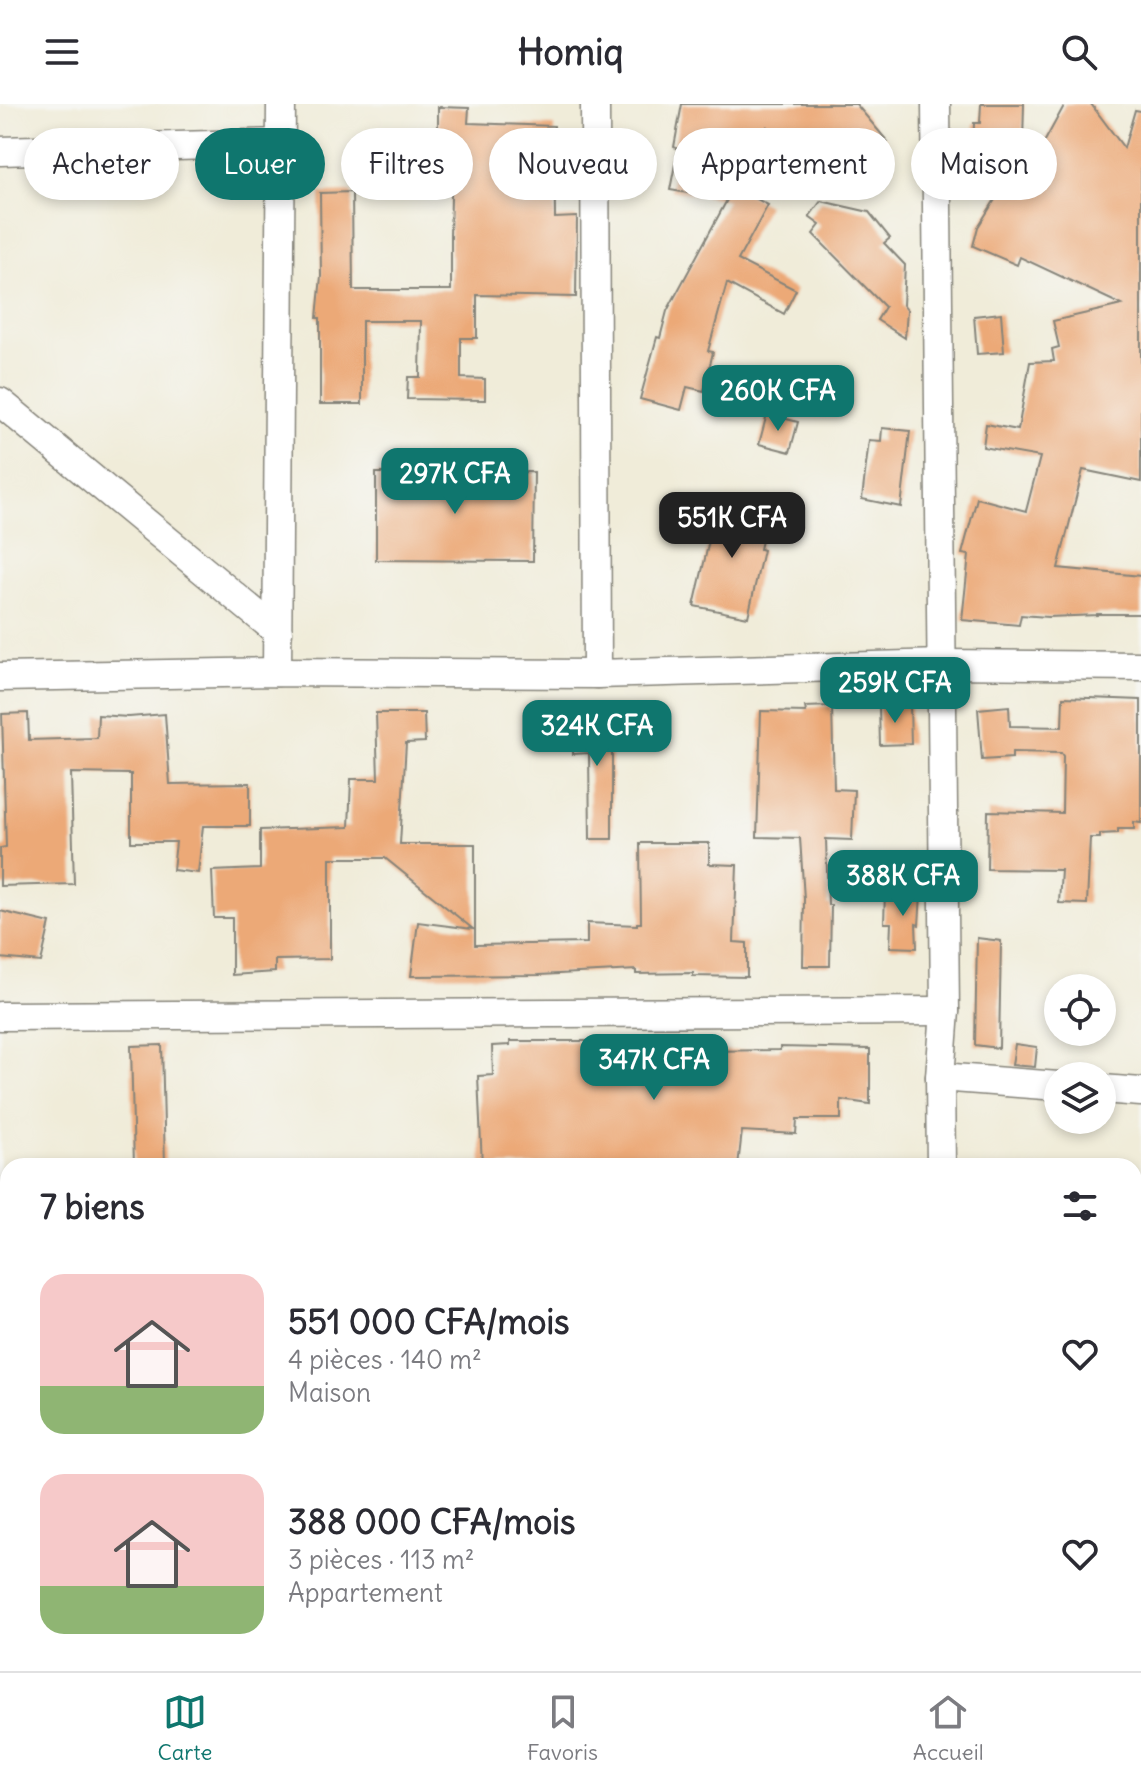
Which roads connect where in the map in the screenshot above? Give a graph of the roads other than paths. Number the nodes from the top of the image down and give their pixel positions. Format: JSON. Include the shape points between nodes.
{"nodes":[{"id":1,"x":281,"y":104,"type":"edge"},
{"id":2,"x":595,"y":104,"type":"edge"},
{"id":3,"x":936,"y":104,"type":"edge"},
{"id":4,"x":282,"y":128,"type":"edge"},
{"id":5,"x":195,"y":145,"type":"edge"},
{"id":6,"x":0,"y":151,"type":"edge"},
{"id":7,"x":282,"y":200,"type":"edge"},
{"id":8,"x":0,"y":402,"type":"edge"},
{"id":9,"x":278,"y":632,"type":"junction"},
{"id":10,"x":942,"y":664,"type":"junction"},
{"id":11,"x":1141,"y":666,"type":"edge"},
{"id":12,"x":277,"y":672,"type":"junction"},
{"id":13,"x":597,"y":674,"type":"junction"},
{"id":14,"x":0,"y":677,"type":"edge"},
{"id":15,"x":945,"y":1011,"type":"junction"},
{"id":16,"x":0,"y":1016,"type":"edge"},
{"id":17,"x":940,"y":1077,"type":"junction"},
{"id":18,"x":1044,"y":1085,"type":"edge"},
{"id":19,"x":1116,"y":1090,"type":"edge"},
{"id":20,"x":1141,"y":1092,"type":"edge"},
{"id":21,"x":941,"y":1158,"type":"edge"}],
"edges":[{"from":1,"to":4,"type":"street"},
{"from":2,"to":13,"type":"street"},
{"from":3,"to":10,"type":"street"},
{"from":5,"to":6,"type":"street"},
{"from":7,"to":9,"type":"street"},
{"from":8,"to":9,"type":"street"},
{"from":9,"to":12,"type":"street"},
{"from":10,"to":11,"type":"street"},
{"from":10,"to":13,"type":"street"},
{"from":10,"to":15,"type":"street"},
{"from":12,"to":13,"type":"street"},
{"from":12,"to":14,"type":"street"},
{"from":15,"to":16,"type":"street"},
{"from":15,"to":17,"type":"street"},
{"from":17,"to":18,"type":"street"},
{"from":17,"to":21,"type":"street"},
{"from":19,"to":20,"type":"street"}]}
